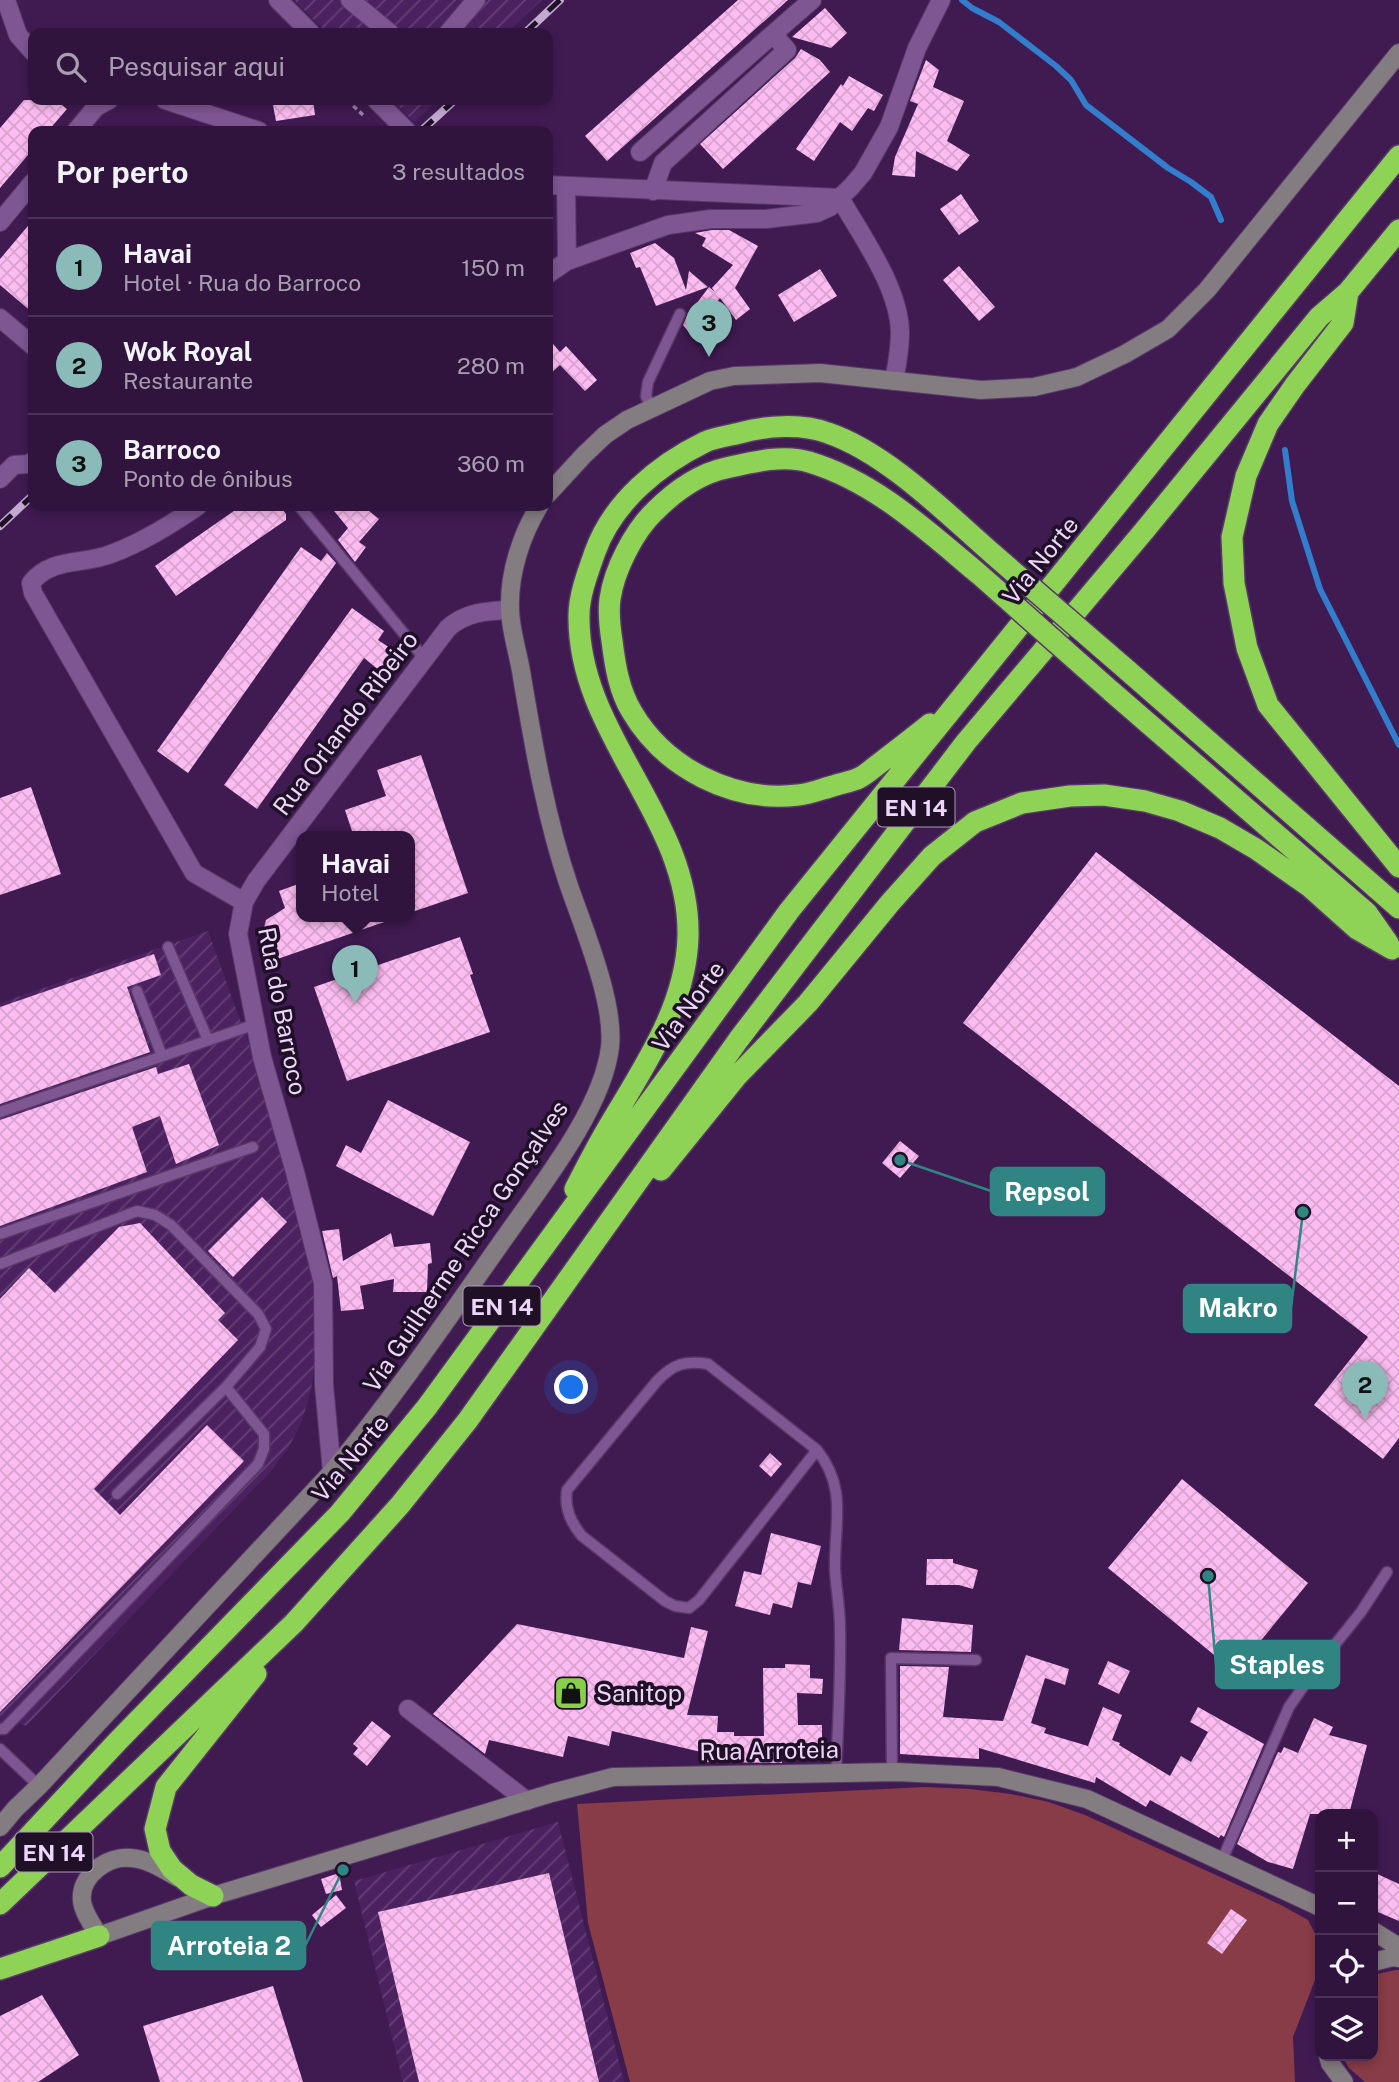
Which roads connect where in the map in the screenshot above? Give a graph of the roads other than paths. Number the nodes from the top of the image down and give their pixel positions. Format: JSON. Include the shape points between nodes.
{"nodes":[{"id":1,"x":6,"y":0,"type":"edge"},
{"id":2,"x":278,"y":0,"type":"edge"},
{"id":3,"x":350,"y":0,"type":"edge"},
{"id":4,"x":476,"y":0,"type":"edge"},
{"id":5,"x":812,"y":0,"type":"edge"},
{"id":6,"x":941,"y":0,"type":"edge"},
{"id":7,"x":306,"y":28,"type":"edge"},
{"id":8,"x":384,"y":28,"type":"edge"},
{"id":9,"x":452,"y":28,"type":"edge"},
{"id":10,"x":773,"y":34,"type":"junction"},
{"id":11,"x":28,"y":46,"type":"edge"},
{"id":12,"x":1399,"y":53,"type":"edge"},
{"id":13,"x":695,"y":103,"type":"junction"},
{"id":14,"x":95,"y":105,"type":"edge"},
{"id":15,"x":180,"y":105,"type":"edge"},
{"id":16,"x":381,"y":105,"type":"edge"},
{"id":17,"x":709,"y":120,"type":"junction"},
{"id":18,"x":80,"y":126,"type":"edge"},
{"id":19,"x":244,"y":126,"type":"edge"},
{"id":20,"x":402,"y":126,"type":"edge"},
{"id":21,"x":640,"y":152,"type":"dead end"},
{"id":22,"x":1399,"y":156,"type":"edge"},
{"id":23,"x":557,"y":186,"type":"edge"},
{"id":24,"x":28,"y":188,"type":"edge"},
{"id":25,"x":653,"y":191,"type":"junction"},
{"id":26,"x":840,"y":198,"type":"junction"},
{"id":27,"x":0,"y":222,"type":"edge"},
{"id":28,"x":1399,"y":230,"type":"edge"},
{"id":29,"x":567,"y":261,"type":"junction"},
{"id":30,"x":553,"y":271,"type":"edge"},
{"id":31,"x":1348,"y":292,"type":"junction"},
{"id":32,"x":680,"y":314,"type":"dead end"},
{"id":33,"x":0,"y":318,"type":"edge"},
{"id":34,"x":28,"y":342,"type":"edge"},
{"id":35,"x":894,"y":381,"type":"junction"},
{"id":36,"x":651,"y":408,"type":"junction"},
{"id":37,"x":28,"y":464,"type":"edge"},
{"id":38,"x":0,"y":479,"type":"edge"},
{"id":39,"x":553,"y":489,"type":"edge"},
{"id":40,"x":191,"y":511,"type":"edge"},
{"id":41,"x":303,"y":511,"type":"edge"},
{"id":42,"x":536,"y":511,"type":"edge"},
{"id":43,"x":510,"y":610,"type":"junction"},
{"id":44,"x":424,"y":658,"type":"junction"},
{"id":45,"x":957,"y":704,"type":"junction"},
{"id":46,"x":1399,"y":867,"type":"edge"},
{"id":47,"x":244,"y":902,"type":"junction"},
{"id":48,"x":1399,"y":908,"type":"edge"},
{"id":49,"x":168,"y":947,"type":"dead end"},
{"id":50,"x":1396,"y":952,"type":"edge"},
{"id":51,"x":137,"y":991,"type":"dead end"},
{"id":52,"x":256,"y":1024,"type":"junction"},
{"id":53,"x":208,"y":1040,"type":"junction"},
{"id":54,"x":162,"y":1056,"type":"junction"},
{"id":55,"x":0,"y":1112,"type":"edge"},
{"id":56,"x":253,"y":1147,"type":"dead end"},
{"id":57,"x":0,"y":1234,"type":"edge"},
{"id":58,"x":538,"y":1259,"type":"junction"},
{"id":59,"x":0,"y":1264,"type":"edge"},
{"id":60,"x":517,"y":1349,"type":"junction"},
{"id":61,"x":226,"y":1387,"type":"junction"},
{"id":62,"x":817,"y":1450,"type":"junction"},
{"id":63,"x":332,"y":1472,"type":"junction"},
{"id":64,"x":117,"y":1494,"type":"dead end"},
{"id":65,"x":1387,"y":1572,"type":"dead end"},
{"id":66,"x":294,"y":1623,"type":"junction"},
{"id":67,"x":976,"y":1660,"type":"dead end"},
{"id":68,"x":408,"y":1709,"type":"dead end"},
{"id":69,"x":0,"y":1729,"type":"edge"},
{"id":70,"x":0,"y":1749,"type":"edge"},
{"id":71,"x":836,"y":1773,"type":"junction"},
{"id":72,"x":892,"y":1773,"type":"junction"},
{"id":73,"x":39,"y":1786,"type":"junction"},
{"id":74,"x":527,"y":1801,"type":"junction"},
{"id":75,"x":7,"y":1814,"type":"edge"},
{"id":76,"x":0,"y":1827,"type":"edge"},
{"id":77,"x":1222,"y":1860,"type":"junction"},
{"id":78,"x":0,"y":1867,"type":"edge"},
{"id":79,"x":191,"y":1885,"type":"junction"},
{"id":80,"x":213,"y":1896,"type":"junction"},
{"id":81,"x":0,"y":1904,"type":"edge"},
{"id":82,"x":1315,"y":1906,"type":"edge"},
{"id":83,"x":1378,"y":1934,"type":"edge"},
{"id":84,"x":99,"y":1936,"type":"junction"},
{"id":85,"x":1399,"y":1947,"type":"edge"},
{"id":86,"x":1399,"y":1958,"type":"edge"},
{"id":87,"x":1378,"y":1961,"type":"edge"},
{"id":88,"x":0,"y":1969,"type":"edge"},
{"id":89,"x":1329,"y":2061,"type":"edge"},
{"id":90,"x":1344,"y":2082,"type":"edge"}],
"edges":[{"from":1,"to":11,"type":"street","via":[[18,35]]},
{"from":2,"to":7,"type":"street"},
{"from":3,"to":8,"type":"street"},
{"from":4,"to":9,"type":"street"},
{"from":5,"to":10,"type":"street"},
{"from":6,"to":26,"type":"street","via":[[917,48],[889,127],[863,173]]},
{"from":10,"to":13,"type":"street"},
{"from":10,"to":17,"type":"street","via":[[787,50]]},
{"from":12,"to":35,"type":"street","via":[[1207,290],[1168,328],[1077,377],[1034,387],[981,390]]},
{"from":13,"to":17,"type":"street"},
{"from":13,"to":21,"type":"street"},
{"from":14,"to":18,"type":"street"},
{"from":15,"to":19,"type":"street"},
{"from":16,"to":20,"type":"street"},
{"from":17,"to":25,"type":"street","via":[[663,163]]},
{"from":22,"to":45,"type":"highway","name":"Via Norte","number":"EN 14"},
{"from":23,"to":25,"type":"street"},
{"from":23,"to":29,"type":"street"},
{"from":24,"to":27,"type":"street"},
{"from":25,"to":26,"type":"street"},
{"from":26,"to":29,"type":"street","via":[[817,213],[668,225]]},
{"from":26,"to":35,"type":"street","via":[[896,305],[900,330]]},
{"from":28,"to":31,"type":"highway","number":"EN 14"},
{"from":29,"to":30,"type":"street"},
{"from":31,"to":46,"type":"highway","via":[[1343,323],[1268,424],[1246,476],[1232,537],[1234,583],[1247,648],[1268,705]]},
{"from":31,"to":60,"type":"highway","number":"EN 14","via":[[1320,317],[966,742],[739,1039]]},
{"from":32,"to":36,"type":"lane","via":[[648,382],[646,396]]},
{"from":33,"to":34,"type":"street"},
{"from":35,"to":36,"type":"street","via":[[820,373],[734,376],[710,381]]},
{"from":36,"to":39,"type":"street","via":[[605,435]]},
{"from":37,"to":38,"type":"street","via":[[14,465]]},
{"from":40,"to":47,"type":"street","name":"Rua do Barroco","via":[[162,531],[109,555],[49,566],[31,583],[194,873]]},
{"from":41,"to":44,"type":"lane"},
{"from":42,"to":43,"type":"street","name":"Via Guilherme Ricca Gonçalves","via":[[527,525],[513,575]]},
{"from":43,"to":44,"type":"street","name":"Rua Orlando Ribeiro","via":[[468,615],[457,621]]},
{"from":43,"to":63,"type":"street","name":"Via Guilherme Ricca Gonçalves","via":[[541,784],[608,1006],[610,1045],[605,1075],[554,1166],[407,1377]]},
{"from":44,"to":47,"type":"street","name":"Rua Orlando Ribeiro"},
{"from":45,"to":50,"type":"highway","bridge":true,"via":[[860,778],[799,795],[759,796],[702,777],[672,758],[650,736],[631,712],[619,681],[609,624],[610,598],[622,559],[646,520],[667,499],[714,471],[784,458],[807,461],[865,484],[979,575],[1367,914]]},
{"from":45,"to":58,"type":"highway","name":"Via Norte","number":"EN 14","via":[[789,911]]},
{"from":47,"to":52,"type":"street","name":"Rua do Barroco","via":[[238,934]]},
{"from":48,"to":58,"type":"highway","bridge":true,"via":[[886,465],[850,442],[800,427],[756,429],[692,448],[652,475],[614,515],[586,575],[579,614],[592,695],[653,809],[673,852],[686,897],[688,938],[681,981],[660,1041],[606,1130]]},
{"from":49,"to":53,"type":"lane"},
{"from":50,"to":60,"type":"highway","via":[[1357,929],[1310,887],[1256,849],[1180,811],[1104,795],[1070,796],[1022,803],[975,822],[932,856],[808,1003],[737,1076]]},
{"from":51,"to":54,"type":"lane"},
{"from":52,"to":53,"type":"lane"},
{"from":52,"to":63,"type":"street","name":"Rua do Barroco","via":[[323,1283],[324,1385]]},
{"from":53,"to":54,"type":"lane"},
{"from":54,"to":55,"type":"lane"},
{"from":56,"to":57,"type":"lane"},
{"from":58,"to":78,"type":"highway","name":"Via Norte","number":"EN 14","via":[[340,1513]]},
{"from":59,"to":61,"type":"lane","via":[[137,1211],[155,1215],[171,1225],[249,1304],[266,1329],[260,1347]]},
{"from":60,"to":66,"type":"highway","number":"EN 14","via":[[400,1505]]},
{"from":61,"to":64,"type":"lane"},
{"from":61,"to":69,"type":"lane","via":[[264,1434],[258,1464]]},
{"from":62,"to":62,"type":"lane","via":[[708,1364],[678,1364],[657,1381],[567,1490],[567,1506],[582,1536],[665,1601],[689,1608]]},
{"from":62,"to":71,"type":"lane","via":[[826,1460],[838,1500]]},
{"from":63,"to":73,"type":"street","name":"Via Guilherme Ricca Gonçalves"},
{"from":65,"to":77,"type":"lane","via":[[1289,1707]]},
{"from":66,"to":79,"type":"highway","via":[[166,1787],[155,1829],[160,1852]]},
{"from":66,"to":81,"type":"highway","number":"EN 14"},
{"from":67,"to":72,"type":"lane","via":[[891,1658]]},
{"from":68,"to":74,"type":"street"},
{"from":70,"to":73,"type":"lane"},
{"from":71,"to":72,"type":"street","name":"Rua Arroteia"},
{"from":71,"to":74,"type":"street","name":"Rua Arroteia","via":[[612,1777]]},
{"from":72,"to":77,"type":"street","name":"Rua Arroteia","via":[[998,1777],[1087,1799]]},
{"from":73,"to":75,"type":"street","name":"Via Guilherme Ricca Gonçalves"},
{"from":74,"to":80,"type":"street","name":"Rua Arroteia"},
{"from":75,"to":76,"type":"street","name":"Via Guilherme Ricca Gonçalves"},
{"from":77,"to":82,"type":"street","name":"Rua Arroteia"},
{"from":79,"to":80,"type":"highway"},
{"from":79,"to":84,"type":"street","via":[[154,1864],[130,1857],[110,1860],[90,1877],[82,1901]]},
{"from":80,"to":84,"type":"street","name":"Rua Arroteia"},
{"from":83,"to":85,"type":"street"},
{"from":84,"to":88,"type":"highway"},
{"from":86,"to":87,"type":"street"},
{"from":89,"to":90,"type":"street"}]}
